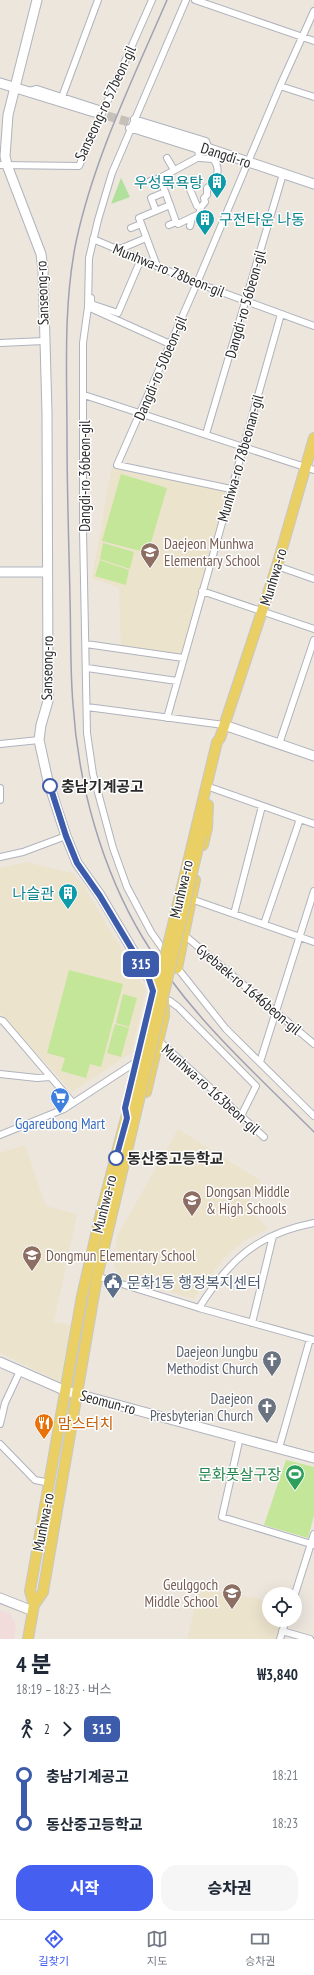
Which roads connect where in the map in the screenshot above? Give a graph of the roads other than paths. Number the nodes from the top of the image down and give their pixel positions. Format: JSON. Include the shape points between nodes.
{"nodes":[{"id":1,"x":37,"y":0,"type":"edge"},
{"id":2,"x":98,"y":0,"type":"edge"},
{"id":3,"x":152,"y":0,"type":"edge"},
{"id":4,"x":186,"y":0,"type":"edge"},
{"id":5,"x":195,"y":0,"type":"edge"},
{"id":6,"x":314,"y":11,"type":"edge"},
{"id":7,"x":303,"y":37,"type":"junction"},
{"id":8,"x":314,"y":41,"type":"edge"},
{"id":9,"x":0,"y":83,"type":"edge"},
{"id":10,"x":280,"y":86,"type":"junction"},
{"id":11,"x":15,"y":88,"type":"junction"},
{"id":12,"x":27,"y":92,"type":"junction"},
{"id":13,"x":62,"y":97,"type":"junction"},
{"id":14,"x":314,"y":97,"type":"edge"},
{"id":15,"x":98,"y":113,"type":"junction"},
{"id":16,"x":133,"y":124,"type":"junction"},
{"id":17,"x":209,"y":149,"type":"junction"},
{"id":18,"x":198,"y":150,"type":"junction"},
{"id":19,"x":167,"y":158,"type":"dead end"},
{"id":20,"x":248,"y":162,"type":"junction"},
{"id":21,"x":3,"y":165,"type":"edge"},
{"id":22,"x":174,"y":170,"type":"junction"},
{"id":23,"x":283,"y":174,"type":"junction"},
{"id":24,"x":160,"y":178,"type":"junction"},
{"id":25,"x":150,"y":182,"type":"dead end"},
{"id":26,"x":314,"y":184,"type":"edge"},
{"id":27,"x":189,"y":187,"type":"dead end"},
{"id":28,"x":165,"y":192,"type":"junction"},
{"id":29,"x":170,"y":205,"type":"junction"},
{"id":30,"x":201,"y":207,"type":"junction"},
{"id":31,"x":156,"y":211,"type":"junction"},
{"id":32,"x":192,"y":218,"type":"junction"},
{"id":33,"x":176,"y":222,"type":"junction"},
{"id":34,"x":141,"y":224,"type":"junction"},
{"id":35,"x":169,"y":225,"type":"dead end"},
{"id":36,"x":190,"y":226,"type":"dead end"},
{"id":37,"x":131,"y":228,"type":"dead end"},
{"id":38,"x":146,"y":238,"type":"junction"},
{"id":39,"x":93,"y":239,"type":"junction"},
{"id":40,"x":112,"y":244,"type":"dead end"},
{"id":41,"x":141,"y":259,"type":"junction"},
{"id":42,"x":157,"y":266,"type":"junction"},
{"id":43,"x":197,"y":283,"type":"junction"},
{"id":44,"x":91,"y":298,"type":"dead end"},
{"id":45,"x":246,"y":301,"type":"junction"},
{"id":46,"x":88,"y":307,"type":"junction"},
{"id":47,"x":281,"y":314,"type":"junction"},
{"id":48,"x":314,"y":326,"type":"edge"},
{"id":49,"x":44,"y":341,"type":"junction"},
{"id":50,"x":0,"y":343,"type":"edge"},
{"id":51,"x":170,"y":344,"type":"junction"},
{"id":52,"x":84,"y":395,"type":"junction"},
{"id":53,"x":141,"y":413,"type":"junction"},
{"id":54,"x":206,"y":434,"type":"junction"},
{"id":55,"x":314,"y":438,"type":"edge"},
{"id":56,"x":243,"y":447,"type":"junction"},
{"id":57,"x":310,"y":468,"type":"edge"},
{"id":58,"x":231,"y":489,"type":"junction"},
{"id":59,"x":277,"y":566,"type":"junction"},
{"id":60,"x":0,"y":572,"type":"edge"},
{"id":61,"x":47,"y":572,"type":"junction"},
{"id":62,"x":314,"y":579,"type":"edge"},
{"id":63,"x":202,"y":591,"type":"junction"},
{"id":64,"x":263,"y":611,"type":"junction"},
{"id":65,"x":314,"y":629,"type":"edge"},
{"id":66,"x":314,"y":640,"type":"edge"},
{"id":67,"x":86,"y":644,"type":"junction"},
{"id":68,"x":183,"y":658,"type":"junction"},
{"id":69,"x":87,"y":668,"type":"junction"},
{"id":70,"x":177,"y":681,"type":"junction"},
{"id":71,"x":86,"y":707,"type":"junction"},
{"id":72,"x":166,"y":718,"type":"junction"},
{"id":73,"x":224,"y":725,"type":"junction"},
{"id":74,"x":220,"y":738,"type":"junction"},
{"id":75,"x":39,"y":740,"type":"junction"},
{"id":76,"x":1,"y":743,"type":"edge"},
{"id":77,"x":279,"y":744,"type":"junction"},
{"id":78,"x":314,"y":756,"type":"edge"},
{"id":79,"x":0,"y":788,"type":"edge"},
{"id":80,"x":212,"y":788,"type":"junction"},
{"id":81,"x":0,"y":800,"type":"edge"},
{"id":82,"x":262,"y":806,"type":"junction"},
{"id":83,"x":204,"y":807,"type":"junction"},
{"id":84,"x":300,"y":819,"type":"junction"},
{"id":85,"x":314,"y":824,"type":"edge"},
{"id":86,"x":66,"y":836,"type":"junction"},
{"id":87,"x":0,"y":857,"type":"edge"},
{"id":88,"x":314,"y":891,"type":"edge"},
{"id":89,"x":191,"y":899,"type":"junction"},
{"id":90,"x":234,"y":914,"type":"junction"},
{"id":91,"x":264,"y":924,"type":"junction"},
{"id":92,"x":184,"y":934,"type":"junction"},
{"id":93,"x":300,"y":937,"type":"junction"},
{"id":94,"x":314,"y":942,"type":"edge"},
{"id":95,"x":167,"y":954,"type":"junction"},
{"id":96,"x":177,"y":968,"type":"junction"},
{"id":97,"x":148,"y":976,"type":"junction"},
{"id":98,"x":164,"y":999,"type":"junction"},
{"id":99,"x":152,"y":1000,"type":"junction"},
{"id":100,"x":276,"y":1010,"type":"junction"},
{"id":101,"x":0,"y":1020,"type":"edge"},
{"id":102,"x":159,"y":1041,"type":"junction"},
{"id":103,"x":314,"y":1044,"type":"edge"},
{"id":104,"x":136,"y":1062,"type":"junction"},
{"id":105,"x":260,"y":1062,"type":"junction"},
{"id":106,"x":0,"y":1074,"type":"edge"},
{"id":107,"x":50,"y":1077,"type":"junction"},
{"id":108,"x":135,"y":1100,"type":"junction"},
{"id":109,"x":73,"y":1103,"type":"junction"},
{"id":110,"x":241,"y":1116,"type":"junction"},
{"id":111,"x":314,"y":1116,"type":"edge"},
{"id":112,"x":127,"y":1118,"type":"junction"},
{"id":113,"x":131,"y":1133,"type":"junction"},
{"id":114,"x":0,"y":1135,"type":"edge"},
{"id":115,"x":264,"y":1137,"type":"dead end"},
{"id":116,"x":314,"y":1223,"type":"edge"},
{"id":117,"x":273,"y":1236,"type":"junction"},
{"id":118,"x":89,"y":1266,"type":"junction"},
{"id":119,"x":97,"y":1276,"type":"junction"},
{"id":120,"x":199,"y":1308,"type":"junction"},
{"id":121,"x":252,"y":1323,"type":"junction"},
{"id":122,"x":312,"y":1339,"type":"edge"},
{"id":123,"x":0,"y":1362,"type":"edge"},
{"id":124,"x":20,"y":1371,"type":"junction"},
{"id":125,"x":66,"y":1391,"type":"junction"},
{"id":126,"x":77,"y":1394,"type":"junction"},
{"id":127,"x":0,"y":1424,"type":"edge"},
{"id":128,"x":240,"y":1437,"type":"junction"},
{"id":129,"x":0,"y":1444,"type":"edge"},
{"id":130,"x":279,"y":1448,"type":"junction"},
{"id":131,"x":314,"y":1458,"type":"edge"},
{"id":132,"x":50,"y":1483,"type":"junction"},
{"id":133,"x":314,"y":1534,"type":"edge"},
{"id":134,"x":313,"y":1544,"type":"edge"},
{"id":135,"x":298,"y":1587,"type":"edge"},
{"id":136,"x":0,"y":1598,"type":"edge"},
{"id":137,"x":33,"y":1608,"type":"junction"},
{"id":138,"x":283,"y":1627,"type":"edge"},
{"id":139,"x":282,"y":1631,"type":"junction"},
{"id":140,"x":28,"y":1639,"type":"edge"},
{"id":141,"x":280,"y":1639,"type":"edge"},
{"id":142,"x":310,"y":1639,"type":"edge"}],
"edges":[{"from":1,"to":11,"type":"main road","name":"Sanseong-ro"},
{"from":2,"to":13,"type":"street"},
{"from":3,"to":15,"type":"street","name":"Sanseong-ro 57beon-gil"},
{"from":4,"to":16,"type":"street","name":"Dangdi-ro 36beon-gil"},
{"from":5,"to":7,"type":"street"},
{"from":6,"to":7,"type":"street","name":"Dangdi-ro 50beon-gil"},
{"from":7,"to":8,"type":"street"},
{"from":7,"to":10,"type":"street","name":"Dangdi-ro 50beon-gil"},
{"from":9,"to":11,"type":"main road"},
{"from":10,"to":14,"type":"street"},
{"from":10,"to":20,"type":"street","name":"Dangdi-ro 50beon-gil"},
{"from":11,"to":12,"type":"main road"},
{"from":11,"to":21,"type":"main road","name":"Sanseong-ro","via":[[8,115]]},
{"from":12,"to":13,"type":"street","via":[[37,89]]},
{"from":12,"to":15,"type":"main road"},
{"from":13,"to":15,"type":"street"},
{"from":15,"to":21,"type":"street","name":"Sanseong-ro 57beon-gil","via":[[79,166]]},
{"from":16,"to":17,"type":"main road","name":"Dangdi-ro"},
{"from":16,"to":18,"type":"street"},
{"from":16,"to":39,"type":"street","name":"Dangdi-ro 36beon-gil","via":[[112,172]]},
{"from":17,"to":18,"type":"street","via":[[205,152]]},
{"from":17,"to":20,"type":"main road","name":"Dangdi-ro"},
{"from":18,"to":22,"type":"street","via":[[199,157]]},
{"from":18,"to":30,"type":"street","via":[[200,158],[213,159],[219,169],[216,181],[207,188],[208,195]]},
{"from":19,"to":22,"type":"street"},
{"from":20,"to":23,"type":"main road","name":"Dangdi-ro"},
{"from":20,"to":43,"type":"street","name":"Dangdi-ro 50beon-gil"},
{"from":21,"to":49,"type":"main road","name":"Sanseong-ro","via":[[41,254]]},
{"from":22,"to":24,"type":"street"},
{"from":23,"to":26,"type":"main road","name":"Dangdi-ro"},
{"from":23,"to":45,"type":"street","name":"Dangdi-ro 56beon-gil"},
{"from":24,"to":25,"type":"street"},
{"from":24,"to":28,"type":"street"},
{"from":27,"to":30,"type":"street","via":[[197,206]]},
{"from":28,"to":29,"type":"street"},
{"from":28,"to":31,"type":"street","via":[[151,198]]},
{"from":29,"to":31,"type":"street"},
{"from":29,"to":33,"type":"street"},
{"from":30,"to":32,"type":"street","via":[[199,214]]},
{"from":31,"to":34,"type":"street","via":[[138,218]]},
{"from":32,"to":33,"type":"street","via":[[178,224]]},
{"from":32,"to":36,"type":"street"},
{"from":33,"to":35,"type":"street"},
{"from":34,"to":37,"type":"street"},
{"from":34,"to":38,"type":"street"},
{"from":38,"to":40,"type":"street","via":[[120,249]]},
{"from":38,"to":42,"type":"street"},
{"from":39,"to":41,"type":"street","name":"Munhwa-ro 78beon-gil"},
{"from":39,"to":46,"type":"street","name":"Dangdi-ro 36beon-gil","via":[[89,258]]},
{"from":41,"to":42,"type":"street","name":"Munhwa-ro 78beon-gil"},
{"from":41,"to":44,"type":"street","via":[[118,313],[94,305]]},
{"from":42,"to":43,"type":"street","name":"Munhwa-ro 78beon-gil"},
{"from":43,"to":45,"type":"street","name":"Munhwa-ro 78beon-gil"},
{"from":43,"to":51,"type":"street","name":"Dangdi-ro 50beon-gil"},
{"from":45,"to":47,"type":"street","name":"Munhwa-ro 78beon-gil"},
{"from":45,"to":54,"type":"street","name":"Dangdi-ro 56beon-gil"},
{"from":46,"to":51,"type":"street"},
{"from":46,"to":52,"type":"street","name":"Dangdi-ro 36beon-gil","via":[[83,343]]},
{"from":47,"to":48,"type":"street","name":"Munhwa-ro 78beon-gil"},
{"from":47,"to":56,"type":"street","name":"Munhwa-ro 78beonan-gil"},
{"from":49,"to":50,"type":"street"},
{"from":49,"to":61,"type":"main road","name":"Sanseong-ro"},
{"from":51,"to":53,"type":"street","name":"Dangdi-ro 50beon-gil"},
{"from":52,"to":53,"type":"street"},
{"from":52,"to":67,"type":"street","name":"Dangdi-ro 36beon-gil","via":[[83,530]]},
{"from":53,"to":54,"type":"street"},
{"from":53,"to":58,"type":"street","name":"Dangdi-ro 50beon-gil","via":[[117,465]]},
{"from":54,"to":56,"type":"street"},
{"from":55,"to":57,"type":"main road","name":"Munhwa-ro"},
{"from":56,"to":57,"type":"street"},
{"from":56,"to":58,"type":"street","name":"Munhwa-ro 78beonan-gil"},
{"from":57,"to":59,"type":"main road","name":"Munhwa-ro"},
{"from":58,"to":63,"type":"street","name":"Munhwa-ro 78beonan-gil"},
{"from":59,"to":62,"type":"street"},
{"from":59,"to":64,"type":"main road","name":"Munhwa-ro"},
{"from":60,"to":61,"type":"main road"},
{"from":61,"to":75,"type":"main road","name":"Sanseong-ro","via":[[48,702]]},
{"from":63,"to":64,"type":"street"},
{"from":63,"to":68,"type":"street","name":"Munhwa-ro 78beonan-gil"},
{"from":64,"to":65,"type":"street"},
{"from":64,"to":73,"type":"main road","name":"Munhwa-ro"},
{"from":66,"to":77,"type":"street"},
{"from":67,"to":68,"type":"street"},
{"from":67,"to":69,"type":"street","name":"Dangdi-ro 36beon-gil"},
{"from":68,"to":70,"type":"street","name":"Munhwa-ro 78beonan-gil"},
{"from":69,"to":70,"type":"street"},
{"from":69,"to":71,"type":"street","name":"Dangdi-ro 36beon-gil"},
{"from":70,"to":72,"type":"street","name":"Munhwa-ro 78beonan-gil"},
{"from":71,"to":72,"type":"street"},
{"from":71,"to":95,"type":"street","name":"Dangdi-ro 36beon-gil","via":[[93,774],[113,848],[127,887],[151,932]]},
{"from":72,"to":73,"type":"street"},
{"from":73,"to":74,"type":"main road","name":"Munhwa-ro"},
{"from":73,"to":77,"type":"main road"},
{"from":74,"to":80,"type":"main road","name":"Munhwa-ro","via":[[223,743]]},
{"from":74,"to":83,"type":"main road","name":"Munhwa-ro","via":[[217,742]]},
{"from":75,"to":76,"type":"street"},
{"from":75,"to":86,"type":"main road","name":"Sanseong-ro","via":[[48,780]]},
{"from":77,"to":78,"type":"main road"},
{"from":79,"to":81,"type":"street"},
{"from":80,"to":82,"type":"street"},
{"from":80,"to":83,"type":"main road","name":"Munhwa-ro"},
{"from":82,"to":84,"type":"street"},
{"from":82,"to":90,"type":"street"},
{"from":83,"to":89,"type":"main road","via":[[207,828]]},
{"from":83,"to":95,"type":"main road","via":[[193,825],[169,932]]},
{"from":83,"to":108,"type":"main road","name":"Munhwa-ro","bridge":true},
{"from":84,"to":85,"type":"street"},
{"from":84,"to":91,"type":"street"},
{"from":86,"to":87,"type":"street","via":[[23,852]]},
{"from":86,"to":97,"type":"main road","name":"Sanseong-ro","via":[[77,863]]},
{"from":88,"to":93,"type":"street"},
{"from":89,"to":90,"type":"street"},
{"from":89,"to":92,"type":"main road"},
{"from":90,"to":91,"type":"street"},
{"from":91,"to":93,"type":"street"},
{"from":92,"to":96,"type":"main road"},
{"from":92,"to":100,"type":"street","name":"Gyebaek-ro 1646beon-gil"},
{"from":93,"to":94,"type":"street"},
{"from":93,"to":100,"type":"street"},
{"from":95,"to":96,"type":"street","name":"Dangdi-ro 36beon-gil"},
{"from":96,"to":105,"type":"street","name":"Dangdi-ro 36beon-gil","via":[[226,1029]]},
{"from":97,"to":98,"type":"main road"},
{"from":97,"to":99,"type":"main road","via":[[153,991]]},
{"from":98,"to":99,"type":"street"},
{"from":98,"to":102,"type":"main road","via":[[164,1016]]},
{"from":98,"to":110,"type":"street","via":[[178,1007],[256,1086]]},
{"from":99,"to":104,"type":"main road"},
{"from":100,"to":103,"type":"street","name":"Gyebaek-ro 1646beon-gil"},
{"from":100,"to":105,"type":"street"},
{"from":101,"to":107,"type":"street"},
{"from":102,"to":110,"type":"street","name":"Munhwa-ro 163beon-gil"},
{"from":102,"to":113,"type":"main road","via":[[139,1117]]},
{"from":104,"to":109,"type":"street"},
{"from":104,"to":112,"type":"main road","via":[[125,1108]]},
{"from":105,"to":111,"type":"street","name":"Dangdi-ro 36beon-gil"},
{"from":106,"to":107,"type":"street"},
{"from":107,"to":109,"type":"street"},
{"from":108,"to":112,"type":"main road","name":"Munhwa-ro"},
{"from":108,"to":113,"type":"main road","name":"Munhwa-ro"},
{"from":109,"to":114,"type":"street"},
{"from":110,"to":115,"type":"street","name":"Munhwa-ro 163beon-gil"},
{"from":112,"to":118,"type":"main road","name":"Munhwa-ro"},
{"from":113,"to":119,"type":"main road","name":"Munhwa-ro"},
{"from":116,"to":117,"type":"street","via":[[296,1226]]},
{"from":117,"to":120,"type":"street","via":[[251,1247],[231,1264],[214,1283]]},
{"from":117,"to":121,"type":"street"},
{"from":118,"to":119,"type":"street"},
{"from":118,"to":125,"type":"main road","name":"Munhwa-ro"},
{"from":119,"to":120,"type":"street"},
{"from":119,"to":126,"type":"main road","name":"Munhwa-ro"},
{"from":120,"to":121,"type":"street"},
{"from":121,"to":122,"type":"street"},
{"from":122,"to":130,"type":"street"},
{"from":123,"to":124,"type":"main road","name":"Seomun-ro"},
{"from":124,"to":125,"type":"main road","name":"Seomun-ro"},
{"from":124,"to":127,"type":"street","via":[[5,1403]]},
{"from":125,"to":126,"type":"main road","name":"Seomun-ro"},
{"from":125,"to":132,"type":"main road","name":"Munhwa-ro"},
{"from":126,"to":128,"type":"main road","name":"Seomun-ro"},
{"from":126,"to":137,"type":"main road","name":"Munhwa-ro","via":[[42,1592]]},
{"from":128,"to":130,"type":"main road","name":"Seomun-ro"},
{"from":128,"to":134,"type":"street","via":[[222,1517]]},
{"from":129,"to":132,"type":"street","via":[[35,1480]]},
{"from":130,"to":131,"type":"main road","name":"Seomun-ro"},
{"from":132,"to":137,"type":"main road","name":"Munhwa-ro","via":[[30,1591]]},
{"from":133,"to":134,"type":"street"},
{"from":134,"to":135,"type":"street"},
{"from":136,"to":137,"type":"main road"},
{"from":137,"to":140,"type":"main road","name":"Munhwa-ro"},
{"from":138,"to":139,"type":"street"},
{"from":139,"to":141,"type":"street"},
{"from":139,"to":142,"type":"street"}]}
